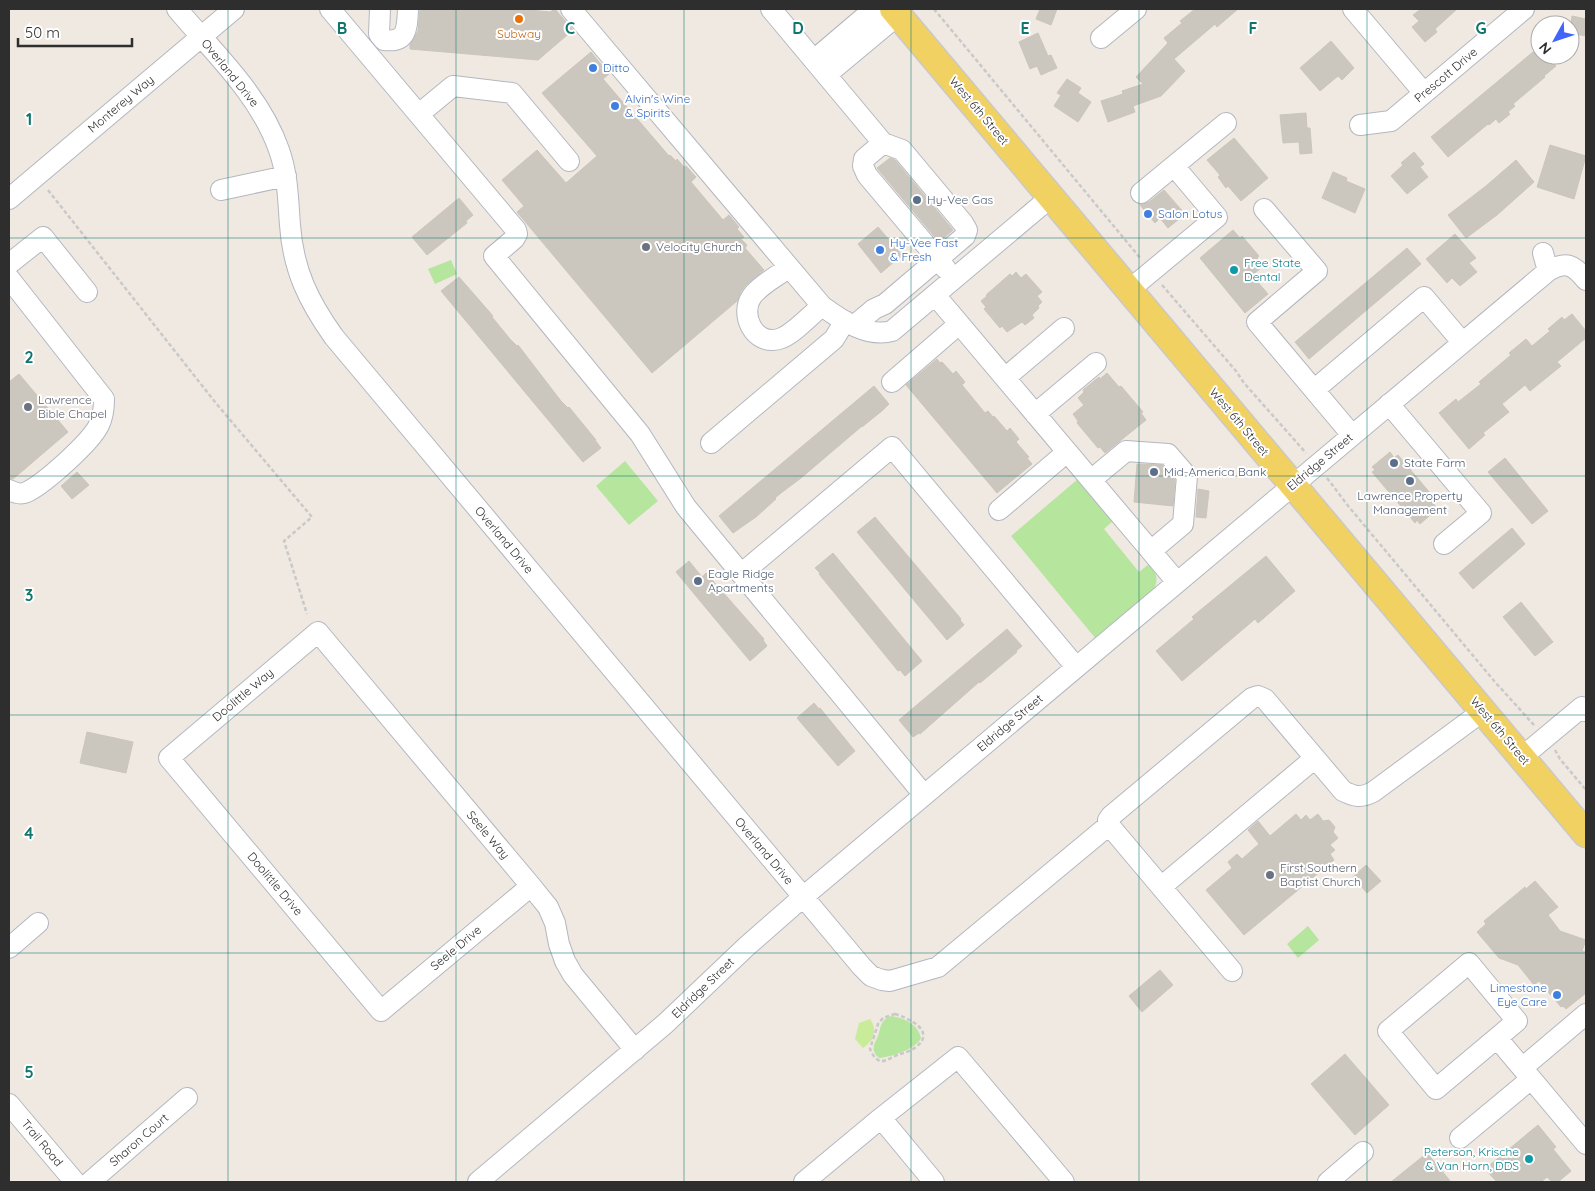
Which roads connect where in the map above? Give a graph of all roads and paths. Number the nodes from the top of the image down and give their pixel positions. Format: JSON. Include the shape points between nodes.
{"nodes":[{"id":1,"x":177,"y":9,"type":"edge"},
{"id":2,"x":234,"y":9,"type":"edge"},
{"id":3,"x":408,"y":9,"type":"edge"},
{"id":4,"x":571,"y":9,"type":"edge"},
{"id":5,"x":771,"y":9,"type":"edge"},
{"id":6,"x":934,"y":9,"type":"edge"},
{"id":7,"x":1136,"y":9,"type":"edge"},
{"id":8,"x":1353,"y":9,"type":"edge"},
{"id":9,"x":1524,"y":9,"type":"edge"},
{"id":10,"x":333,"y":10,"type":"edge"},
{"id":11,"x":888,"y":11,"type":"edge"},
{"id":12,"x":379,"y":17,"type":"edge"},
{"id":13,"x":201,"y":37,"type":"junction"},
{"id":14,"x":1101,"y":38,"type":"dead end"},
{"id":15,"x":820,"y":68,"type":"junction"},
{"id":16,"x":1424,"y":93,"type":"junction"},
{"id":17,"x":419,"y":114,"type":"junction"},
{"id":18,"x":1226,"y":123,"type":"dead end"},
{"id":19,"x":1360,"y":125,"type":"dead end"},
{"id":20,"x":883,"y":143,"type":"junction"},
{"id":21,"x":569,"y":161,"type":"dead end"},
{"id":22,"x":1174,"y":166,"type":"junction"},
{"id":23,"x":286,"y":176,"type":"junction"},
{"id":24,"x":48,"y":190,"type":"dead end"},
{"id":25,"x":221,"y":190,"type":"dead end"},
{"id":26,"x":1142,"y":193,"type":"dead end"},
{"id":27,"x":1051,"y":197,"type":"junction"},
{"id":28,"x":9,"y":198,"type":"edge"},
{"id":29,"x":1264,"y":209,"type":"dead end"},
{"id":30,"x":938,"y":259,"type":"junction"},
{"id":31,"x":9,"y":264,"type":"edge"},
{"id":32,"x":789,"y":267,"type":"junction"},
{"id":33,"x":1151,"y":272,"type":"junction"},
{"id":34,"x":9,"y":278,"type":"edge"},
{"id":35,"x":954,"y":279,"type":"junction"},
{"id":36,"x":1586,"y":280,"type":"edge"},
{"id":37,"x":1129,"y":290,"type":"junction"},
{"id":38,"x":87,"y":292,"type":"dead end"},
{"id":39,"x":935,"y":295,"type":"junction"},
{"id":40,"x":822,"y":306,"type":"junction"},
{"id":41,"x":850,"y":323,"type":"junction"},
{"id":42,"x":959,"y":324,"type":"junction"},
{"id":43,"x":1064,"y":328,"type":"dead end"},
{"id":44,"x":1462,"y":342,"type":"junction"},
{"id":45,"x":1096,"y":363,"type":"dead end"},
{"id":46,"x":1005,"y":378,"type":"junction"},
{"id":47,"x":892,"y":382,"type":"dead end"},
{"id":48,"x":1314,"y":390,"type":"junction"},
{"id":49,"x":1389,"y":404,"type":"junction"},
{"id":50,"x":1035,"y":414,"type":"junction"},
{"id":51,"x":1352,"y":435,"type":"junction"},
{"id":52,"x":711,"y":443,"type":"dead end"},
{"id":53,"x":1067,"y":452,"type":"junction"},
{"id":54,"x":1316,"y":465,"type":"junction"},
{"id":55,"x":1091,"y":480,"type":"junction"},
{"id":56,"x":1292,"y":485,"type":"junction"},
{"id":57,"x":9,"y":490,"type":"edge"},
{"id":58,"x":999,"y":510,"type":"dead end"},
{"id":59,"x":1444,"y":544,"type":"dead end"},
{"id":60,"x":1151,"y":551,"type":"junction"},
{"id":61,"x":741,"y":574,"type":"junction"},
{"id":62,"x":1177,"y":582,"type":"junction"},
{"id":63,"x":307,"y":614,"type":"dead end"},
{"id":64,"x":318,"y":632,"type":"joint"},
{"id":65,"x":1076,"y":667,"type":"junction"},
{"id":66,"x":1483,"y":711,"type":"junction"},
{"id":67,"x":1586,"y":711,"type":"edge"},
{"id":68,"x":1545,"y":738,"type":"junction"},
{"id":69,"x":1522,"y":757,"type":"junction"},
{"id":70,"x":169,"y":758,"type":"joint"},
{"id":71,"x":1315,"y":758,"type":"junction"},
{"id":72,"x":1586,"y":790,"type":"edge"},
{"id":73,"x":924,"y":795,"type":"junction"},
{"id":74,"x":1109,"y":825,"type":"junction"},
{"id":75,"x":1586,"y":834,"type":"edge"},
{"id":76,"x":531,"y":886,"type":"junction"},
{"id":77,"x":1161,"y":887,"type":"junction"},
{"id":78,"x":803,"y":897,"type":"junction"},
{"id":79,"x":38,"y":923,"type":"dead end"},
{"id":80,"x":9,"y":948,"type":"edge"},
{"id":81,"x":1232,"y":971,"type":"dead end"},
{"id":82,"x":381,"y":1011,"type":"joint"},
{"id":83,"x":1586,"y":1014,"type":"edge"},
{"id":84,"x":1497,"y":1038,"type":"junction"},
{"id":85,"x":636,"y":1050,"type":"junction"},
{"id":86,"x":883,"y":1061,"type":"joint"},
{"id":87,"x":1527,"y":1074,"type":"junction"},
{"id":88,"x":187,"y":1098,"type":"dead end"},
{"id":89,"x":9,"y":1104,"type":"edge"},
{"id":90,"x":880,"y":1118,"type":"junction"},
{"id":91,"x":1460,"y":1138,"type":"dead end"},
{"id":92,"x":1586,"y":1144,"type":"edge"},
{"id":93,"x":1363,"y":1152,"type":"dead end"},
{"id":94,"x":1339,"y":1179,"type":"edge"},
{"id":95,"x":75,"y":1182,"type":"edge"},
{"id":96,"x":90,"y":1182,"type":"edge"},
{"id":97,"x":478,"y":1182,"type":"edge"},
{"id":98,"x":804,"y":1182,"type":"edge"},
{"id":99,"x":934,"y":1182,"type":"edge"},
{"id":100,"x":1064,"y":1182,"type":"edge"}],
"edges":[{"from":1,"to":13,"type":"street","name":"Overland Drive"},
{"from":2,"to":13,"type":"street","name":"Monterey Way"},
{"from":3,"to":12,"type":"street","via":[[405,33],[392,41],[384,40],[379,34]]},
{"from":4,"to":32,"type":"street"},
{"from":5,"to":15,"type":"street"},
{"from":6,"to":33,"type":"path"},
{"from":7,"to":14,"type":"street"},
{"from":8,"to":16,"type":"street"},
{"from":9,"to":16,"type":"street","name":"Prescott Drive"},
{"from":10,"to":17,"type":"street"},
{"from":11,"to":15,"type":"street"},
{"from":11,"to":27,"type":"main road","name":"West 6th Street"},
{"from":13,"to":23,"type":"street","name":"Overland Drive","via":[[261,110],[279,149]]},
{"from":13,"to":28,"type":"street","name":"Monterey Way"},
{"from":15,"to":20,"type":"street"},
{"from":16,"to":19,"type":"street","name":"Prescott Drive","via":[[1391,121]]},
{"from":17,"to":21,"type":"street","via":[[453,86],[512,93]]},
{"from":17,"to":61,"type":"street","via":[[516,230],[514,240],[494,256],[640,434],[686,507]]},
{"from":18,"to":22,"type":"street"},
{"from":20,"to":30,"type":"street","via":[[864,159],[866,175]]},
{"from":20,"to":30,"type":"street","via":[[902,150],[967,230],[965,236]]},
{"from":22,"to":26,"type":"street"},
{"from":22,"to":33,"type":"street","via":[[1217,217]]},
{"from":23,"to":25,"type":"street"},
{"from":23,"to":78,"type":"street","name":"Overland Drive","via":[[295,261],[308,296],[323,322]]},
{"from":24,"to":63,"type":"path","via":[[312,517],[284,541]]},
{"from":27,"to":35,"type":"street"},
{"from":27,"to":37,"type":"main road","name":"West 6th Street"},
{"from":29,"to":48,"type":"street","via":[[1317,271],[1257,322]]},
{"from":30,"to":35,"type":"street"},
{"from":30,"to":41,"type":"street","via":[[885,304]]},
{"from":31,"to":38,"type":"street","via":[[43,237]]},
{"from":32,"to":40,"type":"street"},
{"from":32,"to":40,"type":"street","via":[[753,294],[748,302],[746,311],[751,329],[758,336],[778,339],[788,335]]},
{"from":33,"to":37,"type":"street"},
{"from":33,"to":54,"type":"path"},
{"from":34,"to":57,"type":"street","via":[[104,399],[104,410],[99,425],[86,444],[55,472],[26,493],[16,494]]},
{"from":35,"to":39,"type":"street"},
{"from":36,"to":44,"type":"street","name":"Eldridge Street","via":[[1577,269],[1546,262]]},
{"from":37,"to":56,"type":"main road","name":"West 6th Street"},
{"from":39,"to":41,"type":"street","via":[[892,331],[883,334]]},
{"from":39,"to":42,"type":"street"},
{"from":40,"to":41,"type":"street"},
{"from":41,"to":52,"type":"street"},
{"from":42,"to":46,"type":"street"},
{"from":42,"to":47,"type":"street"},
{"from":43,"to":46,"type":"street"},
{"from":44,"to":48,"type":"street","via":[[1424,297]]},
{"from":44,"to":49,"type":"street","name":"Eldridge Street"},
{"from":45,"to":50,"type":"street"},
{"from":46,"to":50,"type":"street"},
{"from":48,"to":51,"type":"street"},
{"from":49,"to":51,"type":"street","name":"Eldridge Street"},
{"from":49,"to":59,"type":"street","via":[[1480,513]]},
{"from":50,"to":53,"type":"street"},
{"from":51,"to":54,"type":"street","name":"Eldridge Street"},
{"from":53,"to":55,"type":"street"},
{"from":53,"to":58,"type":"street"},
{"from":54,"to":56,"type":"street","name":"Eldridge Street"},
{"from":54,"to":68,"type":"path"},
{"from":55,"to":60,"type":"street"},
{"from":55,"to":60,"type":"street","via":[[1126,451],[1168,454],[1187,476],[1183,524]]},
{"from":56,"to":62,"type":"street","name":"Eldridge Street"},
{"from":56,"to":66,"type":"main road","name":"West 6th Street"},
{"from":60,"to":62,"type":"street"},
{"from":61,"to":65,"type":"street","via":[[892,448]]},
{"from":61,"to":73,"type":"street"},
{"from":62,"to":65,"type":"street","name":"Eldridge Street"},
{"from":64,"to":70,"type":"street","name":"Doolittle Way"},
{"from":64,"to":76,"type":"street","name":"Seele Way"},
{"from":65,"to":73,"type":"street","name":"Eldridge Street"},
{"from":66,"to":69,"type":"main road","name":"West 6th Street"},
{"from":66,"to":71,"type":"street","via":[[1363,797],[1343,791]]},
{"from":67,"to":68,"type":"street","via":[[1582,706]]},
{"from":68,"to":69,"type":"street"},
{"from":68,"to":72,"type":"path"},
{"from":69,"to":75,"type":"main road","name":"West 6th Street"},
{"from":70,"to":82,"type":"street","name":"Doolittle Drive"},
{"from":71,"to":74,"type":"street","via":[[1258,696],[1111,816]]},
{"from":71,"to":77,"type":"street"},
{"from":73,"to":78,"type":"street","name":"Eldridge Street"},
{"from":74,"to":77,"type":"street"},
{"from":74,"to":78,"type":"street","name":"Overland Drive","via":[[938,966],[890,980],[871,976]]},
{"from":76,"to":82,"type":"street","name":"Seele Drive"},
{"from":76,"to":85,"type":"street","name":"Seele Way","via":[[548,907],[565,961],[573,975]]},
{"from":77,"to":81,"type":"street"},
{"from":78,"to":85,"type":"street","name":"Eldridge Street"},
{"from":79,"to":80,"type":"street"},
{"from":83,"to":87,"type":"street"},
{"from":84,"to":84,"type":"street","via":[[1517,1021],[1469,963],[1388,1031],[1436,1089]]},
{"from":84,"to":87,"type":"street"},
{"from":85,"to":97,"type":"street","name":"Eldridge Street"},
{"from":86,"to":86,"type":"path","via":[[919,1044],[920,1027],[895,1014],[883,1018],[870,1049],[878,1060]]},
{"from":87,"to":91,"type":"street"},
{"from":87,"to":92,"type":"street"},
{"from":88,"to":96,"type":"street","name":"Sharon Court"},
{"from":89,"to":95,"type":"street","name":"Trail Road"},
{"from":90,"to":98,"type":"street"},
{"from":90,"to":99,"type":"street"},
{"from":90,"to":100,"type":"street","via":[[958,1057]]},
{"from":93,"to":94,"type":"street"}]}
